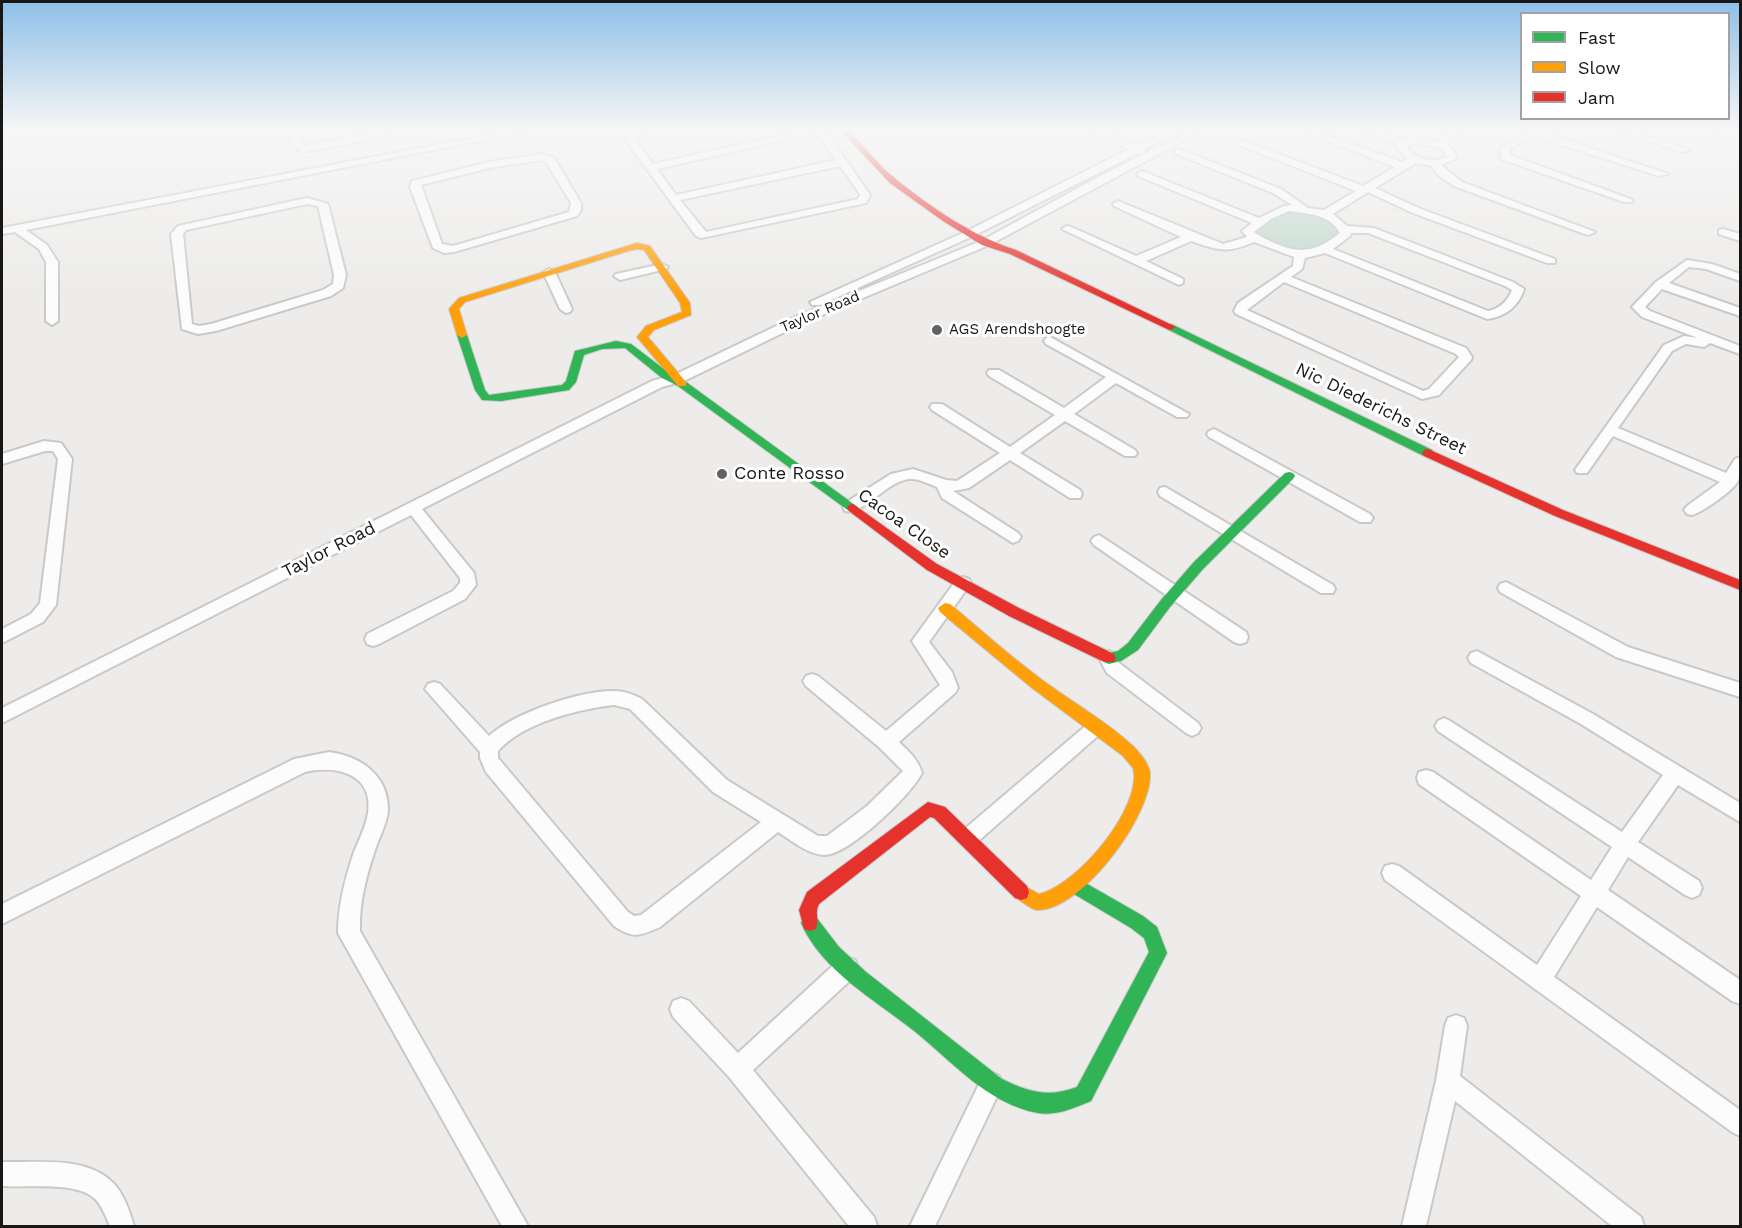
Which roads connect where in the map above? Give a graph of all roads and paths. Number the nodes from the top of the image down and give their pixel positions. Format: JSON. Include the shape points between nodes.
{"nodes":[{"id":1,"x":233,"y":187,"type":"edge"},
{"id":2,"x":240,"y":187,"type":"edge"},
{"id":3,"x":255,"y":187,"type":"edge"},
{"id":4,"x":415,"y":187,"type":"edge"},
{"id":5,"x":567,"y":187,"type":"edge"},
{"id":6,"x":667,"y":187,"type":"edge"},
{"id":7,"x":725,"y":187,"type":"edge"},
{"id":8,"x":860,"y":187,"type":"edge"},
{"id":9,"x":903,"y":187,"type":"edge"},
{"id":10,"x":915,"y":187,"type":"edge"},
{"id":11,"x":1061,"y":187,"type":"edge"},
{"id":12,"x":1090,"y":187,"type":"edge"},
{"id":13,"x":1174,"y":187,"type":"edge"},
{"id":14,"x":1268,"y":187,"type":"edge"},
{"id":15,"x":1361,"y":187,"type":"edge"},
{"id":16,"x":1369,"y":187,"type":"edge"},
{"id":17,"x":1467,"y":187,"type":"edge"},
{"id":18,"x":1592,"y":187,"type":"edge"},
{"id":19,"x":1366,"y":189,"type":"junction"},
{"id":20,"x":675,"y":198,"type":"junction"},
{"id":21,"x":1628,"y":200,"type":"dead end"},
{"id":22,"x":1118,"y":204,"type":"dead end"},
{"id":23,"x":1304,"y":209,"type":"junction"},
{"id":24,"x":256,"y":211,"type":"junction"},
{"id":25,"x":241,"y":214,"type":"junction"},
{"id":26,"x":1326,"y":214,"type":"junction"},
{"id":27,"x":1259,"y":222,"type":"junction"},
{"id":28,"x":17,"y":228,"type":"junction"},
{"id":29,"x":1067,"y":229,"type":"dead end"},
{"id":30,"x":1345,"y":229,"type":"junction"},
{"id":31,"x":2,"y":231,"type":"edge"},
{"id":32,"x":975,"y":231,"type":"junction"},
{"id":33,"x":1589,"y":232,"type":"dead end"},
{"id":34,"x":1723,"y":232,"type":"dead end"},
{"id":35,"x":1191,"y":237,"type":"junction"},
{"id":36,"x":1254,"y":238,"type":"junction"},
{"id":37,"x":1740,"y":238,"type":"edge"},
{"id":38,"x":991,"y":240,"type":"junction"},
{"id":39,"x":1324,"y":249,"type":"junction"},
{"id":40,"x":1300,"y":256,"type":"junction"},
{"id":41,"x":1137,"y":261,"type":"junction"},
{"id":42,"x":1551,"y":261,"type":"dead end"},
{"id":43,"x":662,"y":267,"type":"junction"},
{"id":44,"x":549,"y":272,"type":"junction"},
{"id":45,"x":620,"y":276,"type":"dead end"},
{"id":46,"x":1284,"y":278,"type":"junction"},
{"id":47,"x":1740,"y":278,"type":"edge"},
{"id":48,"x":1179,"y":281,"type":"dead end"},
{"id":49,"x":1660,"y":284,"type":"junction"},
{"id":50,"x":566,"y":309,"type":"dead end"},
{"id":51,"x":1740,"y":312,"type":"edge"},
{"id":52,"x":52,"y":321,"type":"dead end"},
{"id":53,"x":1050,"y":341,"type":"dead end"},
{"id":54,"x":1740,"y":350,"type":"edge"},
{"id":55,"x":1740,"y":358,"type":"edge"},
{"id":56,"x":994,"y":373,"type":"dead end"},
{"id":57,"x":1115,"y":377,"type":"junction"},
{"id":58,"x":670,"y":379,"type":"junction"},
{"id":59,"x":937,"y":407,"type":"dead end"},
{"id":60,"x":1064,"y":414,"type":"junction"},
{"id":61,"x":1182,"y":414,"type":"dead end"},
{"id":62,"x":1610,"y":430,"type":"junction"},
{"id":63,"x":1214,"y":434,"type":"dead end"},
{"id":64,"x":1010,"y":453,"type":"junction"},
{"id":65,"x":1130,"y":453,"type":"dead end"},
{"id":66,"x":2,"y":459,"type":"edge"},
{"id":67,"x":1740,"y":462,"type":"edge"},
{"id":68,"x":1582,"y":470,"type":"dead end"},
{"id":69,"x":1289,"y":476,"type":"junction"},
{"id":70,"x":1731,"y":481,"type":"junction"},
{"id":71,"x":944,"y":485,"type":"junction"},
{"id":72,"x":1165,"y":492,"type":"dead end"},
{"id":73,"x":1076,"y":494,"type":"dead end"},
{"id":74,"x":413,"y":507,"type":"junction"},
{"id":75,"x":1692,"y":510,"type":"dead end"},
{"id":76,"x":854,"y":511,"type":"junction"},
{"id":77,"x":1365,"y":518,"type":"dead end"},
{"id":78,"x":1233,"y":533,"type":"junction"},
{"id":79,"x":1012,"y":537,"type":"dead end"},
{"id":80,"x":1099,"y":541,"type":"dead end"},
{"id":81,"x":963,"y":583,"type":"junction"},
{"id":82,"x":1740,"y":585,"type":"edge"},
{"id":83,"x":1506,"y":588,"type":"dead end"},
{"id":84,"x":1328,"y":589,"type":"dead end"},
{"id":85,"x":1173,"y":593,"type":"junction"},
{"id":86,"x":945,"y":608,"type":"junction"},
{"id":87,"x":2,"y":636,"type":"edge"},
{"id":88,"x":1240,"y":637,"type":"dead end"},
{"id":89,"x":373,"y":639,"type":"dead end"},
{"id":90,"x":1108,"y":658,"type":"junction"},
{"id":91,"x":1477,"y":658,"type":"dead end"},
{"id":92,"x":812,"y":681,"type":"dead end"},
{"id":93,"x":434,"y":689,"type":"dead end"},
{"id":94,"x":1740,"y":690,"type":"edge"},
{"id":95,"x":2,"y":716,"type":"edge"},
{"id":96,"x":1444,"y":726,"type":"dead end"},
{"id":97,"x":1095,"y":728,"type":"junction"},
{"id":98,"x":1192,"y":728,"type":"dead end"},
{"id":99,"x":886,"y":742,"type":"junction"},
{"id":100,"x":489,"y":750,"type":"junction"},
{"id":101,"x":1675,"y":773,"type":"junction"},
{"id":102,"x":1426,"y":778,"type":"dead end"},
{"id":103,"x":1740,"y":813,"type":"edge"},
{"id":104,"x":776,"y":822,"type":"junction"},
{"id":105,"x":968,"y":838,"type":"junction"},
{"id":106,"x":1625,"y":844,"type":"junction"},
{"id":107,"x":1392,"y":873,"type":"dead end"},
{"id":108,"x":1075,"y":885,"type":"junction"},
{"id":109,"x":1692,"y":888,"type":"dead end"},
{"id":110,"x":1594,"y":892,"type":"junction"},
{"id":111,"x":2,"y":914,"type":"edge"},
{"id":112,"x":848,"y":968,"type":"junction"},
{"id":113,"x":1541,"y":979,"type":"junction"},
{"id":114,"x":1740,"y":993,"type":"edge"},
{"id":115,"x":681,"y":1009,"type":"dead end"},
{"id":116,"x":1456,"y":1026,"type":"dead end"},
{"id":117,"x":737,"y":1069,"type":"junction"},
{"id":118,"x":1448,"y":1080,"type":"junction"},
{"id":119,"x":991,"y":1084,"type":"junction"},
{"id":120,"x":1740,"y":1124,"type":"edge"},
{"id":121,"x":2,"y":1174,"type":"edge"},
{"id":122,"x":122,"y":1227,"type":"edge"},
{"id":123,"x":516,"y":1227,"type":"edge"},
{"id":124,"x":865,"y":1227,"type":"edge"},
{"id":125,"x":922,"y":1227,"type":"edge"},
{"id":126,"x":1414,"y":1227,"type":"edge"},
{"id":127,"x":1632,"y":1227,"type":"edge"}],
"edges":[{"from":1,"to":28,"type":"street"},
{"from":2,"to":25,"type":"street"},
{"from":3,"to":24,"type":"street"},
{"from":4,"to":5,"type":"street","via":[[439,248],[446,250],[569,216],[575,212],[576,203]]},
{"from":6,"to":20,"type":"street"},
{"from":7,"to":20,"type":"street"},
{"from":8,"to":20,"type":"street","via":[[865,195],[862,201],[712,236],[700,234]]},
{"from":9,"to":32,"type":"street"},
{"from":10,"to":32,"type":"street"},
{"from":11,"to":32,"type":"street","name":"Taylor Road"},
{"from":12,"to":38,"type":"street","name":"Taylor Road"},
{"from":13,"to":27,"type":"street"},
{"from":14,"to":23,"type":"street"},
{"from":15,"to":19,"type":"street"},
{"from":16,"to":19,"type":"street"},
{"from":17,"to":33,"type":"street"},
{"from":18,"to":21,"type":"street"},
{"from":19,"to":26,"type":"street"},
{"from":19,"to":42,"type":"street"},
{"from":22,"to":35,"type":"street"},
{"from":23,"to":26,"type":"street"},
{"from":23,"to":27,"type":"street","via":[[1282,210]]},
{"from":24,"to":25,"type":"street"},
{"from":24,"to":25,"type":"street","via":[[307,201],[322,204],[340,275],[339,285],[327,293],[233,322],[204,330],[192,329],[186,326],[177,234],[187,226]]},
{"from":26,"to":30,"type":"street"},
{"from":27,"to":36,"type":"street","via":[[1248,231]]},
{"from":28,"to":31,"type":"street"},
{"from":28,"to":52,"type":"street","via":[[44,247],[52,262]]},
{"from":29,"to":41,"type":"street"},
{"from":30,"to":39,"type":"street","via":[[1346,234]]},
{"from":30,"to":39,"type":"street","via":[[1370,230],[1509,284],[1518,290],[1517,294],[1500,313],[1487,315]]},
{"from":32,"to":38,"type":"street","name":"Nic Diederichs Street"},
{"from":32,"to":58,"type":"street","name":"Taylor Road","via":[[775,320]]},
{"from":34,"to":37,"type":"street"},
{"from":35,"to":36,"type":"street","via":[[1222,248]]},
{"from":35,"to":41,"type":"street"},
{"from":36,"to":40,"type":"street"},
{"from":38,"to":58,"type":"street","name":"Taylor Road"},
{"from":38,"to":82,"type":"street","name":"Nic Diederichs Street","via":[[1559,513]]},
{"from":39,"to":40,"type":"street"},
{"from":40,"to":46,"type":"street","via":[[1298,267]]},
{"from":41,"to":48,"type":"street"},
{"from":43,"to":44,"type":"street","via":[[650,250],[637,246]]},
{"from":43,"to":45,"type":"street"},
{"from":43,"to":58,"type":"street","via":[[685,303],[687,313],[649,329],[642,337]]},
{"from":44,"to":50,"type":"street"},
{"from":44,"to":58,"type":"street","via":[[462,300],[454,309],[486,398],[565,388],[572,382],[579,353],[610,341],[627,343]]},
{"from":46,"to":46,"type":"street","via":[[1240,311],[1422,395],[1434,392],[1466,357],[1461,351]]},
{"from":47,"to":49,"type":"street","via":[[1690,262]]},
{"from":49,"to":51,"type":"street"},
{"from":49,"to":54,"type":"street","via":[[1638,307],[1641,310]]},
{"from":53,"to":57,"type":"street"},
{"from":55,"to":62,"type":"street","via":[[1698,341],[1674,343]]},
{"from":56,"to":60,"type":"street"},
{"from":57,"to":60,"type":"street"},
{"from":57,"to":61,"type":"street"},
{"from":58,"to":74,"type":"street","name":"Taylor Road"},
{"from":58,"to":76,"type":"street","name":"Cacoa Close"},
{"from":59,"to":64,"type":"street"},
{"from":60,"to":64,"type":"street"},
{"from":60,"to":65,"type":"street"},
{"from":62,"to":68,"type":"street"},
{"from":62,"to":70,"type":"street"},
{"from":63,"to":69,"type":"street"},
{"from":64,"to":71,"type":"street","via":[[964,484]]},
{"from":64,"to":73,"type":"street"},
{"from":66,"to":87,"type":"street","via":[[51,446],[60,449],[65,459],[48,605],[37,618]]},
{"from":67,"to":70,"type":"street"},
{"from":69,"to":77,"type":"street"},
{"from":69,"to":78,"type":"street"},
{"from":70,"to":75,"type":"street"},
{"from":71,"to":76,"type":"street","via":[[908,474]]},
{"from":71,"to":79,"type":"street","via":[[947,494]]},
{"from":72,"to":78,"type":"street"},
{"from":74,"to":89,"type":"street","via":[[468,577],[468,585],[459,594]]},
{"from":74,"to":95,"type":"street","name":"Taylor Road"},
{"from":76,"to":81,"type":"street","name":"Cacoa Close","via":[[922,561]]},
{"from":78,"to":84,"type":"street"},
{"from":78,"to":85,"type":"street"},
{"from":80,"to":85,"type":"street"},
{"from":81,"to":86,"type":"street"},
{"from":81,"to":90,"type":"street","name":"Cacoa Close"},
{"from":83,"to":94,"type":"street","via":[[1622,652]]},
{"from":85,"to":88,"type":"street"},
{"from":85,"to":90,"type":"street","via":[[1128,654]]},
{"from":86,"to":97,"type":"street"},
{"from":86,"to":99,"type":"street","via":[[920,641],[948,679],[949,688]]},
{"from":90,"to":98,"type":"street","via":[[1113,668]]},
{"from":91,"to":101,"type":"street"},
{"from":92,"to":99,"type":"street"},
{"from":93,"to":100,"type":"street"},
{"from":96,"to":106,"type":"street"},
{"from":97,"to":105,"type":"street"},
{"from":97,"to":108,"type":"street","via":[[1128,751],[1142,776],[1130,813]]},
{"from":99,"to":104,"type":"street","via":[[911,766],[913,773],[844,838],[821,846]]},
{"from":100,"to":104,"type":"street","via":[[500,736],[535,719],[587,702],[626,699],[636,704],[720,786]]},
{"from":100,"to":104,"type":"street","via":[[493,766],[621,919],[632,926],[640,926],[664,912]]},
{"from":101,"to":103,"type":"street"},
{"from":101,"to":106,"type":"street"},
{"from":102,"to":110,"type":"street"},
{"from":105,"to":108,"type":"street","via":[[1035,902],[1052,899]]},
{"from":105,"to":112,"type":"street","via":[[939,812],[928,809],[813,898],[807,909],[809,922],[820,940]]},
{"from":106,"to":109,"type":"street"},
{"from":106,"to":110,"type":"street"},
{"from":107,"to":113,"type":"street"},
{"from":108,"to":119,"type":"street","via":[[1151,933],[1158,953],[1084,1094],[1076,1101],[1041,1103]]},
{"from":110,"to":113,"type":"street"},
{"from":110,"to":114,"type":"street"},
{"from":111,"to":123,"type":"street","via":[[301,765],[329,759],[345,761],[374,785],[378,798],[378,812],[352,892],[350,933]]},
{"from":112,"to":117,"type":"street"},
{"from":112,"to":119,"type":"street"},
{"from":113,"to":120,"type":"street"},
{"from":115,"to":117,"type":"street"},
{"from":116,"to":118,"type":"street"},
{"from":117,"to":124,"type":"street"},
{"from":118,"to":126,"type":"street"},
{"from":118,"to":127,"type":"street"},
{"from":119,"to":125,"type":"street"},
{"from":121,"to":122,"type":"street","via":[[78,1178],[94,1183],[103,1190]]}]}
